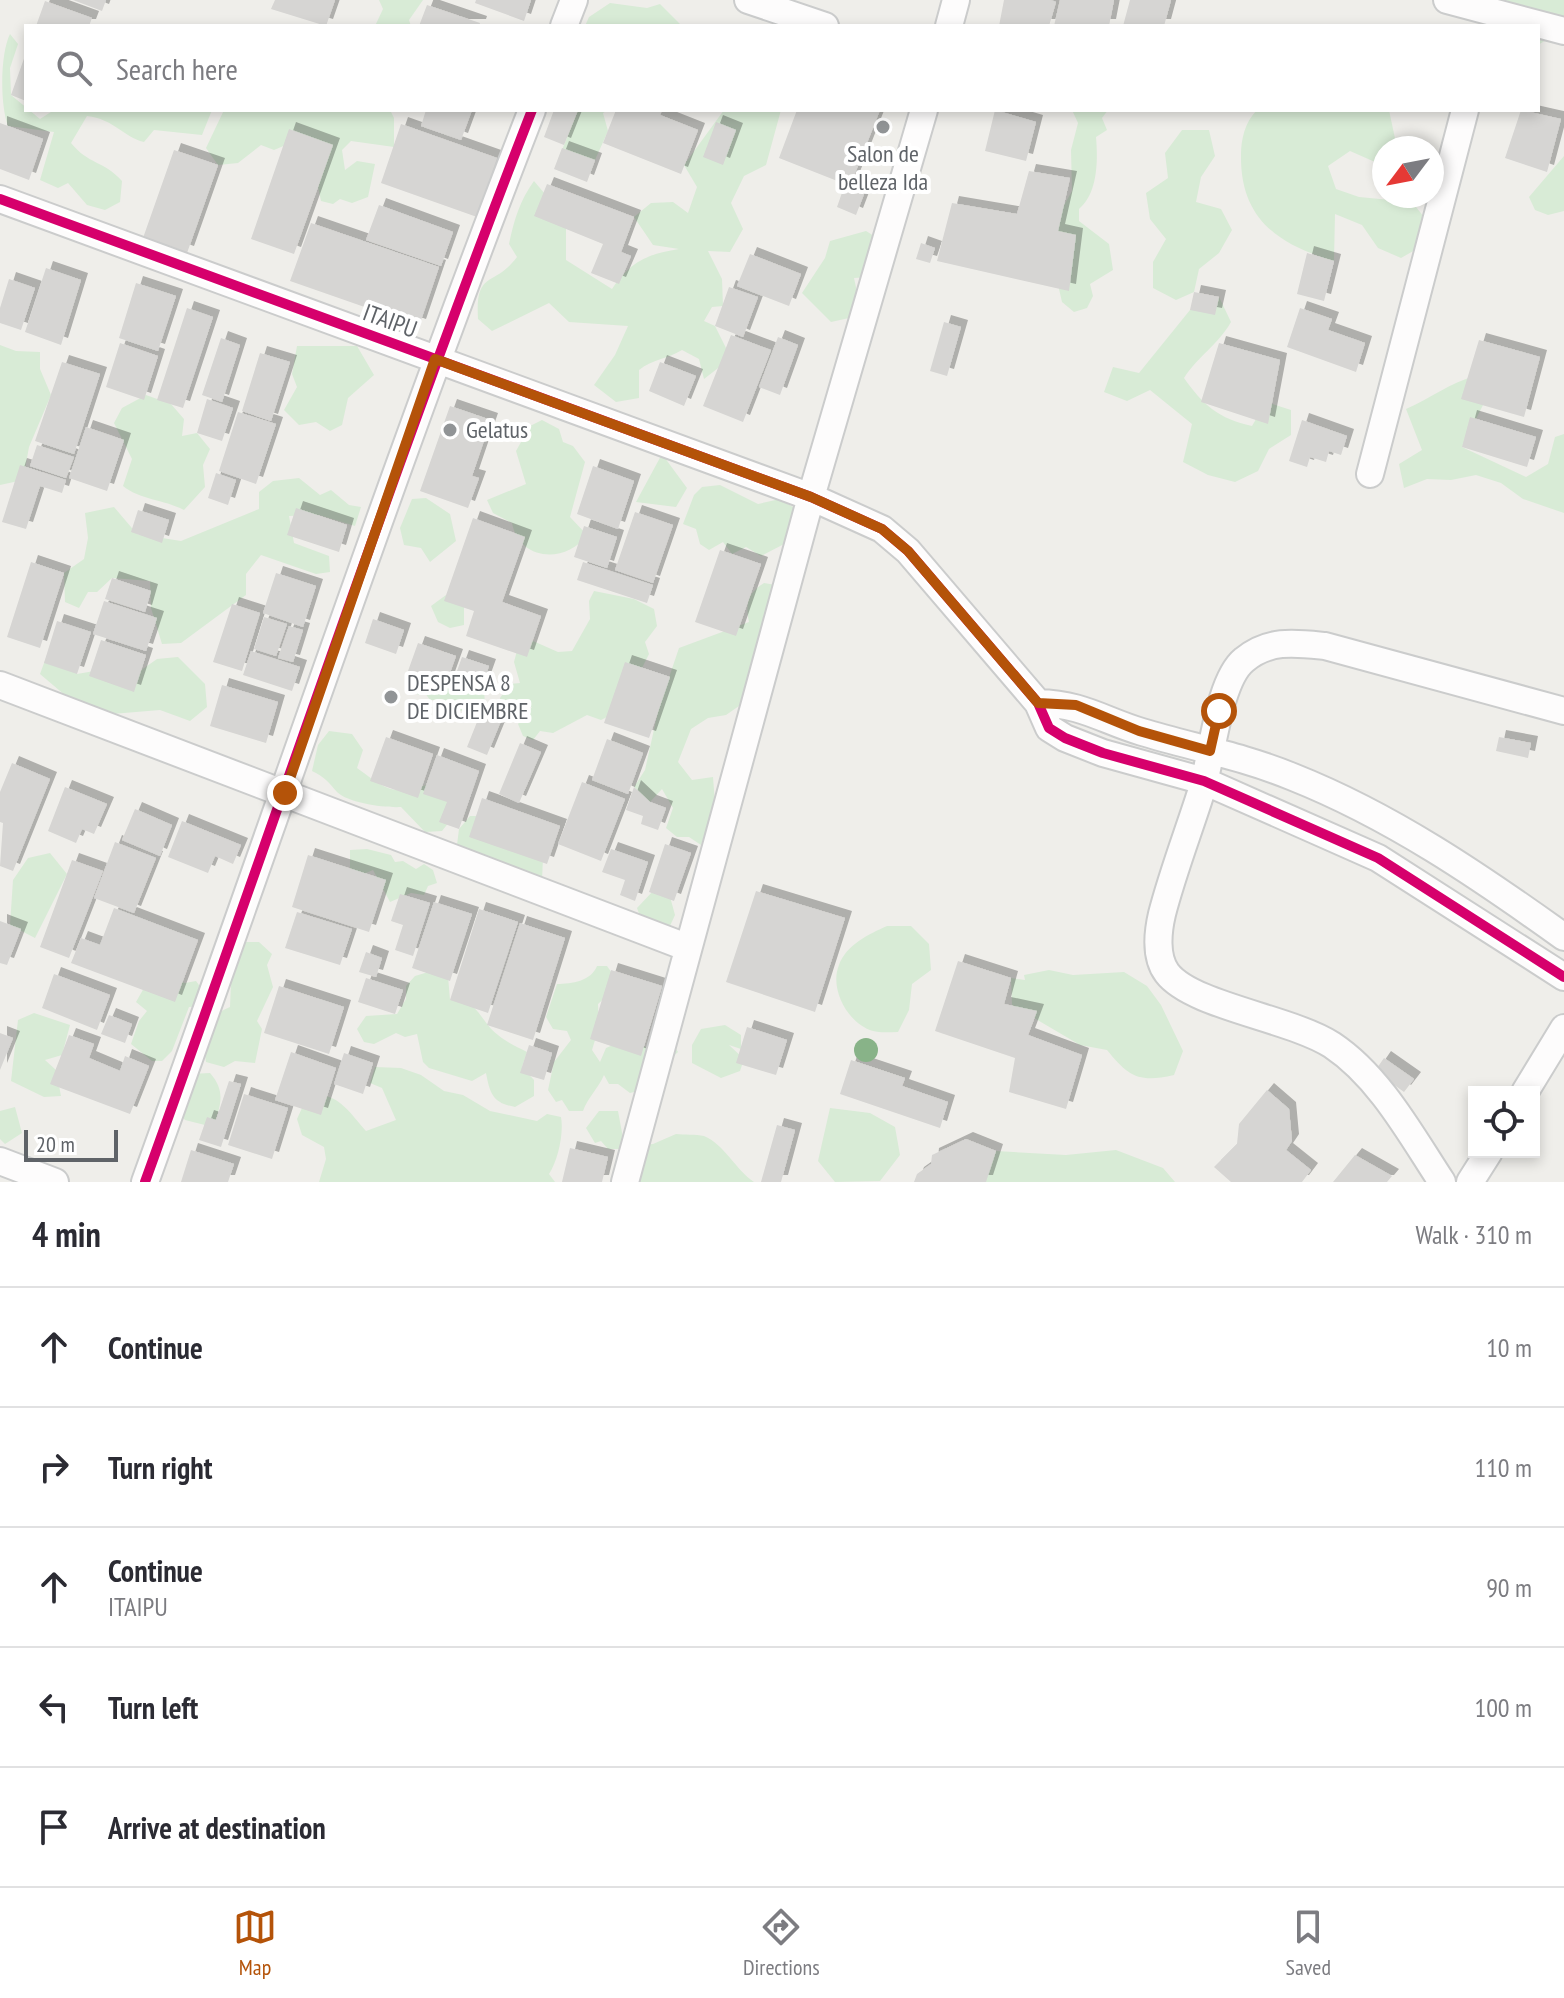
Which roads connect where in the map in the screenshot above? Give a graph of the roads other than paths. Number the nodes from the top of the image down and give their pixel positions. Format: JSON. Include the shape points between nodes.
{"nodes":[{"id":1,"x":574,"y":0,"type":"edge"},
{"id":2,"x":748,"y":0,"type":"edge"},
{"id":3,"x":956,"y":0,"type":"edge"},
{"id":4,"x":1447,"y":0,"type":"edge"},
{"id":5,"x":1490,"y":13,"type":"edge"},
{"id":6,"x":565,"y":24,"type":"edge"},
{"id":7,"x":819,"y":24,"type":"edge"},
{"id":8,"x":950,"y":24,"type":"edge"},
{"id":9,"x":1535,"y":24,"type":"edge"},
{"id":10,"x":1540,"y":25,"type":"edge"},
{"id":11,"x":1564,"y":31,"type":"edge"},
{"id":12,"x":531,"y":112,"type":"edge"},
{"id":13,"x":923,"y":112,"type":"edge"},
{"id":14,"x":1464,"y":112,"type":"edge"},
{"id":15,"x":0,"y":199,"type":"edge"},
{"id":16,"x":435,"y":359,"type":"junction"},
{"id":17,"x":1370,"y":474,"type":"dead end"},
{"id":18,"x":811,"y":497,"type":"junction"},
{"id":19,"x":0,"y":685,"type":"edge"},
{"id":20,"x":1038,"y":703,"type":"junction"},
{"id":21,"x":1564,"y":711,"type":"edge"},
{"id":22,"x":1210,"y":751,"type":"junction"},
{"id":23,"x":1204,"y":781,"type":"junction"},
{"id":24,"x":285,"y":793,"type":"junction"},
{"id":25,"x":1564,"y":937,"type":"edge"},
{"id":26,"x":686,"y":947,"type":"junction"},
{"id":27,"x":1564,"y":977,"type":"edge"},
{"id":28,"x":1564,"y":1028,"type":"edge"},
{"id":29,"x":1529,"y":1086,"type":"edge"},
{"id":30,"x":1485,"y":1158,"type":"edge"},
{"id":31,"x":0,"y":1161,"type":"edge"},
{"id":32,"x":55,"y":1182,"type":"edge"},
{"id":33,"x":145,"y":1182,"type":"edge"},
{"id":34,"x":625,"y":1182,"type":"edge"},
{"id":35,"x":1442,"y":1182,"type":"edge"},
{"id":36,"x":1470,"y":1182,"type":"edge"}],
"edges":[{"from":1,"to":6,"type":"street"},
{"from":2,"to":7,"type":"street"},
{"from":3,"to":8,"type":"street"},
{"from":4,"to":5,"type":"street"},
{"from":5,"to":9,"type":"street"},
{"from":10,"to":11,"type":"street"},
{"from":12,"to":16,"type":"street"},
{"from":13,"to":18,"type":"street"},
{"from":14,"to":17,"type":"street"},
{"from":15,"to":16,"type":"street","name":"ITAIPU"},
{"from":16,"to":18,"type":"street","name":"ITAIPU"},
{"from":16,"to":24,"type":"street"},
{"from":18,"to":20,"type":"street","name":"ITAIPU","via":[[882,529],[908,551]]},
{"from":18,"to":26,"type":"street"},
{"from":19,"to":24,"type":"street"},
{"from":20,"to":22,"type":"street","via":[[1076,705],[1139,731]]},
{"from":20,"to":23,"type":"street","name":"ITAIPU","via":[[1049,728],[1065,738]]},
{"from":21,"to":22,"type":"street","via":[[1325,646],[1285,642],[1241,661],[1219,711]]},
{"from":22,"to":23,"type":"street"},
{"from":22,"to":25,"type":"street","via":[[1292,776],[1396,826]]},
{"from":23,"to":27,"type":"street","name":"ITAIPU","via":[[1378,858]]},
{"from":23,"to":35,"type":"street","via":[[1162,914],[1158,948],[1165,971],[1189,993],[1286,1023],[1333,1046],[1370,1080]]},
{"from":24,"to":26,"type":"street"},
{"from":24,"to":33,"type":"street"},
{"from":26,"to":34,"type":"street"},
{"from":28,"to":29,"type":"street"},
{"from":30,"to":36,"type":"street"},
{"from":31,"to":32,"type":"street"}]}
